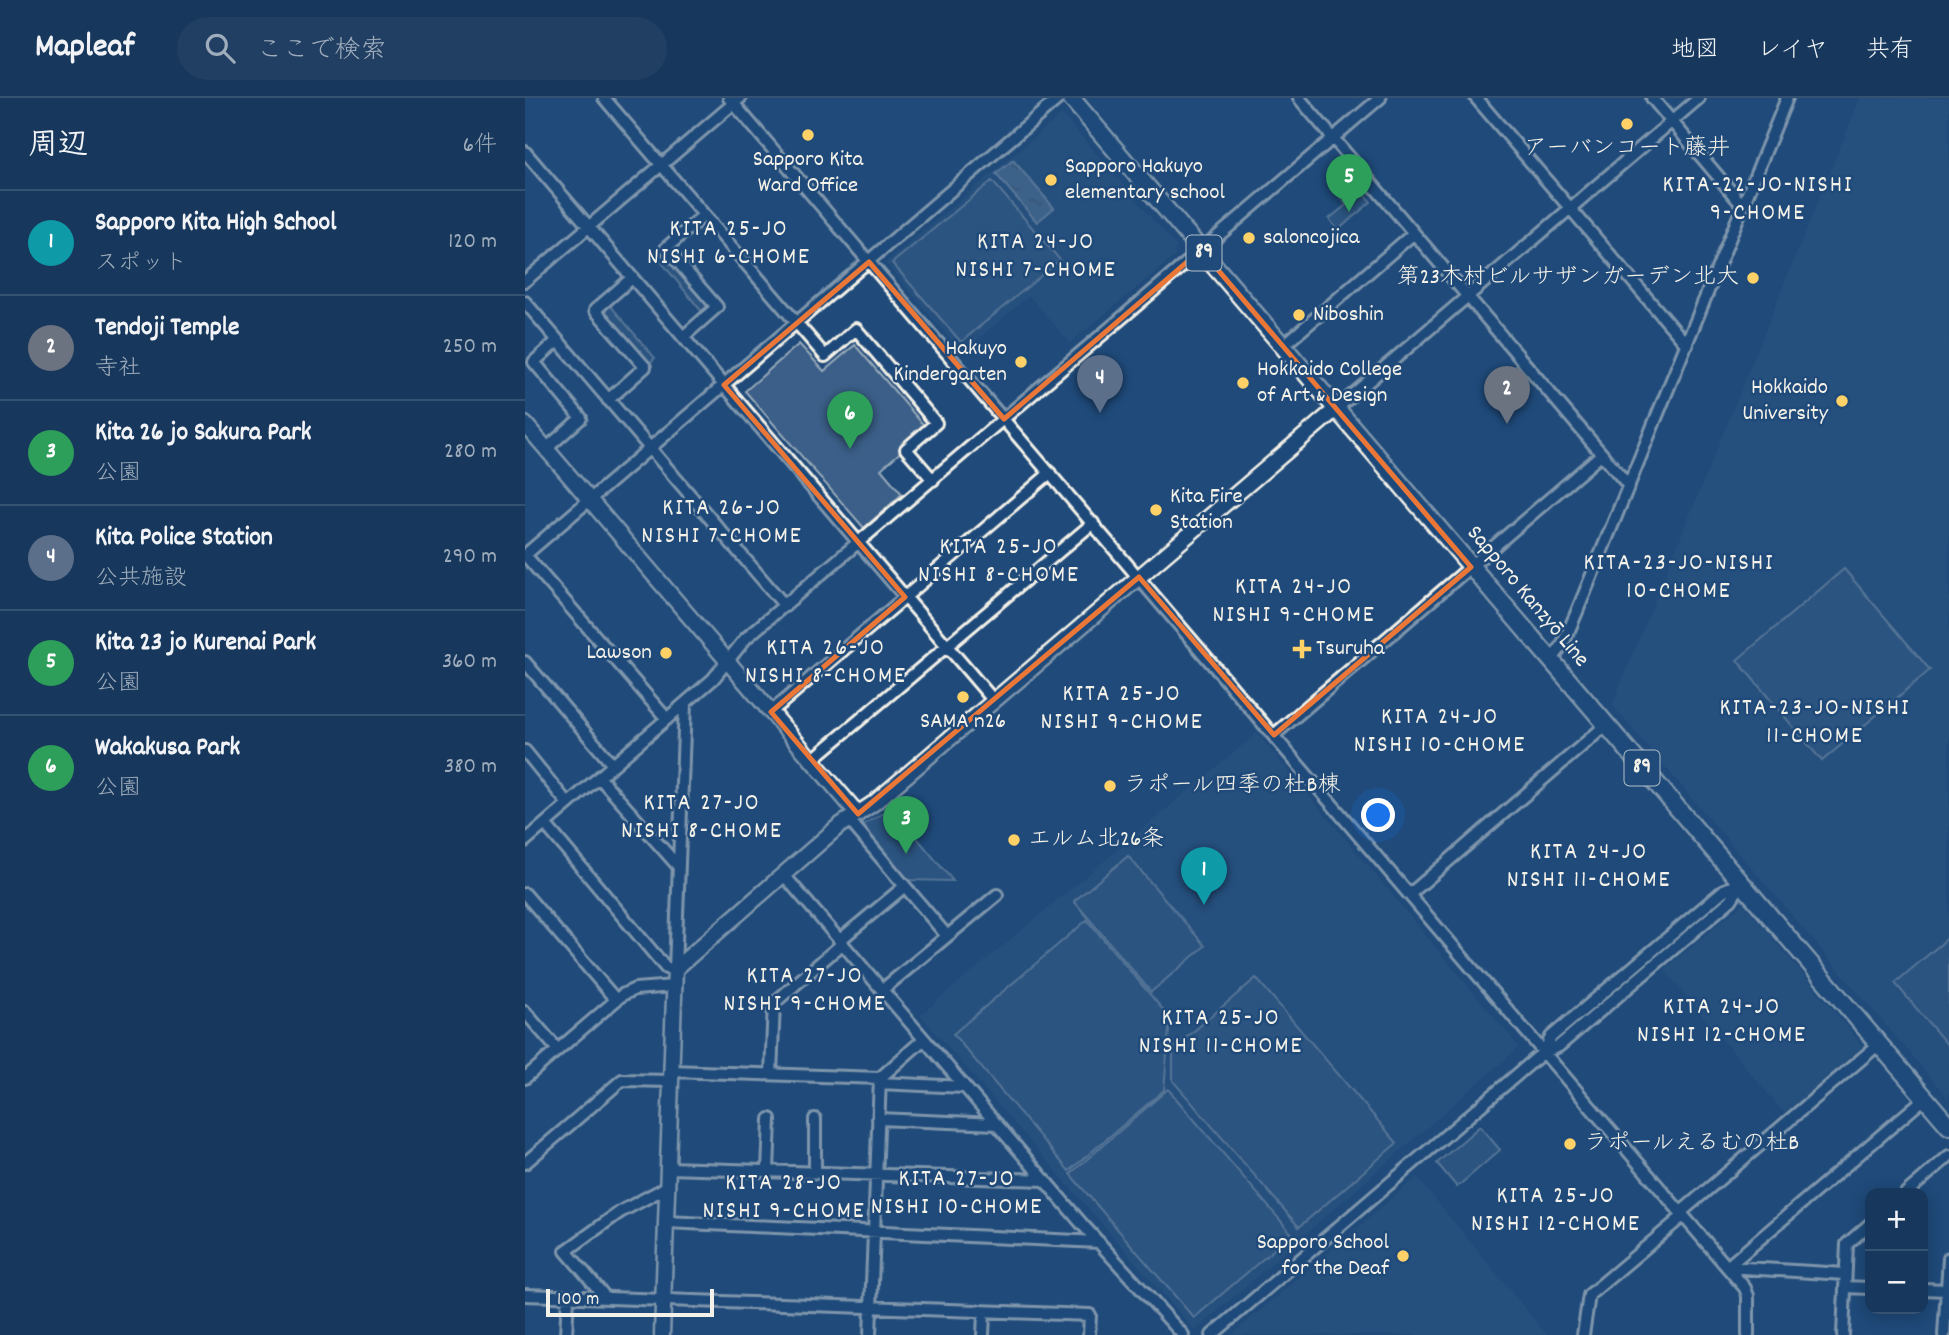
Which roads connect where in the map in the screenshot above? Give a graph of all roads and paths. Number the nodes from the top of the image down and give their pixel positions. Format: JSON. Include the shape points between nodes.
{"nodes":[{"id":1,"x":604,"y":98,"type":"edge"},
{"id":2,"x":1059,"y":98,"type":"edge"},
{"id":3,"x":1071,"y":98,"type":"edge"},
{"id":4,"x":1299,"y":98,"type":"edge"},
{"id":5,"x":1380,"y":98,"type":"edge"},
{"id":6,"x":1476,"y":98,"type":"edge"},
{"id":7,"x":1653,"y":98,"type":"edge"},
{"id":8,"x":1699,"y":98,"type":"edge"},
{"id":9,"x":1787,"y":98,"type":"edge"},
{"id":10,"x":734,"y":100,"type":"edge"},
{"id":11,"x":1672,"y":121,"type":"junction"},
{"id":12,"x":1333,"y":138,"type":"junction"},
{"id":13,"x":525,"y":152,"type":"edge"},
{"id":14,"x":661,"y":164,"type":"junction"},
{"id":15,"x":1743,"y":206,"type":"junction"},
{"id":16,"x":1570,"y":208,"type":"junction"},
{"id":17,"x":704,"y":215,"type":"junction"},
{"id":18,"x":589,"y":227,"type":"junction"},
{"id":19,"x":1414,"y":233,"type":"junction"},
{"id":20,"x":1201,"y":250,"type":"junction"},
{"id":21,"x":869,"y":261,"type":"junction"},
{"id":22,"x":632,"y":278,"type":"junction"},
{"id":23,"x":525,"y":281,"type":"edge"},
{"id":24,"x":1468,"y":296,"type":"junction"},
{"id":25,"x":525,"y":302,"type":"edge"},
{"id":26,"x":797,"y":323,"type":"junction"},
{"id":27,"x":683,"y":337,"type":"junction"},
{"id":28,"x":557,"y":341,"type":"junction"},
{"id":29,"x":1686,"y":345,"type":"junction"},
{"id":30,"x":1283,"y":346,"type":"junction"},
{"id":31,"x":724,"y":385,"type":"junction"},
{"id":32,"x":608,"y":400,"type":"junction"},
{"id":33,"x":1336,"y":409,"type":"junction"},
{"id":34,"x":1004,"y":419,"type":"junction"},
{"id":35,"x":525,"y":424,"type":"edge"},
{"id":36,"x":650,"y":448,"type":"junction"},
{"id":37,"x":546,"y":449,"type":"junction"},
{"id":38,"x":1602,"y":454,"type":"junction"},
{"id":39,"x":1050,"y":473,"type":"junction"},
{"id":40,"x":933,"y":480,"type":"junction"},
{"id":41,"x":1629,"y":486,"type":"junction"},
{"id":42,"x":590,"y":500,"type":"junction"},
{"id":43,"x":1093,"y":523,"type":"junction"},
{"id":44,"x":859,"y":543,"type":"junction"},
{"id":45,"x":525,"y":555,"type":"edge"},
{"id":46,"x":1471,"y":567,"type":"junction"},
{"id":47,"x":1139,"y":577,"type":"junction"},
{"id":48,"x":905,"y":597,"type":"junction"},
{"id":49,"x":785,"y":606,"type":"junction"},
{"id":50,"x":947,"y":646,"type":"junction"},
{"id":51,"x":728,"y":660,"type":"junction"},
{"id":52,"x":1551,"y":661,"type":"junction"},
{"id":53,"x":525,"y":662,"type":"edge"},
{"id":54,"x":994,"y":701,"type":"junction"},
{"id":55,"x":685,"y":704,"type":"junction"},
{"id":56,"x":771,"y":712,"type":"junction"},
{"id":57,"x":667,"y":719,"type":"junction"},
{"id":58,"x":1606,"y":725,"type":"junction"},
{"id":59,"x":1274,"y":735,"type":"junction"},
{"id":60,"x":525,"y":751,"type":"edge"},
{"id":61,"x":812,"y":760,"type":"junction"},
{"id":62,"x":613,"y":765,"type":"junction"},
{"id":63,"x":599,"y":777,"type":"junction"},
{"id":64,"x":568,"y":804,"type":"junction"},
{"id":65,"x":854,"y":817,"type":"junction"},
{"id":66,"x":545,"y":824,"type":"junction"},
{"id":67,"x":525,"y":841,"type":"edge"},
{"id":68,"x":677,"y":865,"type":"junction"},
{"id":69,"x":783,"y":874,"type":"junction"},
{"id":70,"x":1742,"y":883,"type":"junction"},
{"id":71,"x":905,"y":886,"type":"junction"},
{"id":72,"x":525,"y":894,"type":"edge"},
{"id":73,"x":1410,"y":894,"type":"junction"},
{"id":74,"x":997,"y":895,"type":"dead end"},
{"id":75,"x":947,"y":936,"type":"junction"},
{"id":76,"x":842,"y":942,"type":"junction"},
{"id":77,"x":675,"y":969,"type":"junction"},
{"id":78,"x":674,"y":986,"type":"junction"},
{"id":79,"x":882,"y":990,"type":"junction"},
{"id":80,"x":616,"y":1000,"type":"junction"},
{"id":81,"x":525,"y":1012,"type":"edge"},
{"id":82,"x":924,"y":1039,"type":"junction"},
{"id":83,"x":1879,"y":1044,"type":"junction"},
{"id":84,"x":558,"y":1050,"type":"junction"},
{"id":85,"x":1544,"y":1052,"type":"junction"},
{"id":86,"x":771,"y":1074,"type":"junction"},
{"id":87,"x":671,"y":1076,"type":"junction"},
{"id":88,"x":525,"y":1078,"type":"edge"},
{"id":89,"x":879,"y":1081,"type":"junction"},
{"id":90,"x":965,"y":1087,"type":"junction"},
{"id":91,"x":1925,"y":1098,"type":"junction"},
{"id":92,"x":770,"y":1119,"type":"dead end"},
{"id":93,"x":815,"y":1119,"type":"dead end"},
{"id":94,"x":879,"y":1119,"type":"junction"},
{"id":95,"x":997,"y":1124,"type":"junction"},
{"id":96,"x":1949,"y":1126,"type":"edge"},
{"id":97,"x":1949,"y":1156,"type":"edge"},
{"id":98,"x":525,"y":1163,"type":"edge"},
{"id":99,"x":668,"y":1168,"type":"junction"},
{"id":100,"x":768,"y":1171,"type":"junction"},
{"id":101,"x":815,"y":1172,"type":"junction"},
{"id":102,"x":876,"y":1173,"type":"junction"},
{"id":103,"x":1045,"y":1180,"type":"junction"},
{"id":104,"x":667,"y":1187,"type":"junction"},
{"id":105,"x":1912,"y":1188,"type":"edge"},
{"id":106,"x":1682,"y":1214,"type":"junction"},
{"id":107,"x":666,"y":1222,"type":"junction"},
{"id":108,"x":1865,"y":1228,"type":"edge"},
{"id":109,"x":874,"y":1231,"type":"junction"},
{"id":110,"x":1099,"y":1242,"type":"junction"},
{"id":111,"x":1949,"y":1258,"type":"edge"},
{"id":112,"x":1727,"y":1268,"type":"junction"},
{"id":113,"x":1845,"y":1274,"type":"junction"},
{"id":114,"x":1845,"y":1287,"type":"junction"},
{"id":115,"x":1865,"y":1288,"type":"edge"},
{"id":116,"x":1928,"y":1289,"type":"edge"},
{"id":117,"x":1946,"y":1290,"type":"junction"},
{"id":118,"x":525,"y":1295,"type":"edge"},
{"id":119,"x":568,"y":1296,"type":"junction"},
{"id":120,"x":606,"y":1298,"type":"junction"},
{"id":121,"x":663,"y":1300,"type":"junction"},
{"id":122,"x":871,"y":1307,"type":"junction"},
{"id":123,"x":984,"y":1312,"type":"junction"},
{"id":124,"x":566,"y":1335,"type":"edge"},
{"id":125,"x":662,"y":1335,"type":"edge"},
{"id":126,"x":870,"y":1335,"type":"edge"},
{"id":127,"x":983,"y":1335,"type":"edge"},
{"id":128,"x":1089,"y":1335,"type":"edge"},
{"id":129,"x":1183,"y":1335,"type":"edge"},
{"id":130,"x":1212,"y":1335,"type":"edge"},
{"id":131,"x":1583,"y":1335,"type":"edge"},
{"id":132,"x":1748,"y":1335,"type":"edge"},
{"id":133,"x":1843,"y":1335,"type":"edge"},
{"id":134,"x":1944,"y":1335,"type":"edge"}],
"edges":[{"from":1,"to":14,"type":"street"},
{"from":2,"to":21,"type":"street"},
{"from":3,"to":20,"type":"main road","name":"Sapporo Kanzyō Line","number":"89"},
{"from":4,"to":12,"type":"street"},
{"from":5,"to":12,"type":"street"},
{"from":6,"to":16,"type":"street"},
{"from":7,"to":11,"type":"street"},
{"from":8,"to":11,"type":"street"},
{"from":9,"to":15,"type":"street"},
{"from":10,"to":14,"type":"street"},
{"from":10,"to":21,"type":"street"},
{"from":11,"to":15,"type":"street"},
{"from":11,"to":16,"type":"street"},
{"from":12,"to":19,"type":"street"},
{"from":12,"to":20,"type":"street"},
{"from":13,"to":18,"type":"street"},
{"from":14,"to":17,"type":"street"},
{"from":14,"to":18,"type":"street"},
{"from":15,"to":29,"type":"street"},
{"from":16,"to":24,"type":"street"},
{"from":16,"to":29,"type":"street"},
{"from":17,"to":26,"type":"street"},
{"from":17,"to":27,"type":"street","via":[[666,248],[717,307]]},
{"from":18,"to":22,"type":"street"},
{"from":18,"to":23,"type":"street"},
{"from":19,"to":24,"type":"street"},
{"from":19,"to":30,"type":"street"},
{"from":20,"to":30,"type":"main road","name":"Sapporo Kanzyō Line","number":"89"},
{"from":20,"to":34,"type":"street"},
{"from":21,"to":26,"type":"street"},
{"from":21,"to":34,"type":"street"},
{"from":22,"to":27,"type":"street"},
{"from":22,"to":32,"type":"street","via":[[595,310],[645,366]]},
{"from":24,"to":33,"type":"street"},
{"from":24,"to":38,"type":"street"},
{"from":25,"to":28,"type":"street"},
{"from":26,"to":31,"type":"street"},
{"from":26,"to":40,"type":"street","via":[[825,356],[856,329],[936,423],[906,449]]},
{"from":27,"to":31,"type":"street"},
{"from":28,"to":32,"type":"street"},
{"from":28,"to":37,"type":"street","via":[[534,362],[581,418]]},
{"from":29,"to":41,"type":"street"},
{"from":30,"to":33,"type":"main road","name":"Sapporo Kanzyō Line","number":"89"},
{"from":31,"to":36,"type":"street"},
{"from":31,"to":44,"type":"street"},
{"from":32,"to":36,"type":"street"},
{"from":33,"to":46,"type":"main road","name":"Sapporo Kanzyō Line","number":"89"},
{"from":33,"to":47,"type":"street"},
{"from":34,"to":39,"type":"street"},
{"from":34,"to":40,"type":"street"},
{"from":35,"to":37,"type":"street"},
{"from":36,"to":42,"type":"street"},
{"from":36,"to":49,"type":"street"},
{"from":37,"to":42,"type":"street"},
{"from":38,"to":41,"type":"street"},
{"from":38,"to":46,"type":"street"},
{"from":39,"to":43,"type":"street"},
{"from":39,"to":48,"type":"street"},
{"from":40,"to":44,"type":"street"},
{"from":41,"to":52,"type":"street","via":[[1562,646]]},
{"from":42,"to":45,"type":"street"},
{"from":42,"to":51,"type":"street"},
{"from":43,"to":47,"type":"street"},
{"from":43,"to":50,"type":"street"},
{"from":44,"to":48,"type":"street"},
{"from":44,"to":49,"type":"street"},
{"from":45,"to":57,"type":"street"},
{"from":46,"to":52,"type":"main road","name":"Sapporo Kanzyō Line","number":"89"},
{"from":46,"to":59,"type":"street"},
{"from":47,"to":54,"type":"street"},
{"from":47,"to":59,"type":"street"},
{"from":48,"to":50,"type":"street"},
{"from":48,"to":56,"type":"street"},
{"from":49,"to":51,"type":"street","via":[[746,638]]},
{"from":50,"to":54,"type":"street"},
{"from":50,"to":61,"type":"street"},
{"from":51,"to":55,"type":"street"},
{"from":51,"to":56,"type":"street"},
{"from":52,"to":58,"type":"main road","name":"Sapporo Kanzyō Line","number":"89"},
{"from":53,"to":62,"type":"street"},
{"from":54,"to":65,"type":"street"},
{"from":55,"to":57,"type":"street"},
{"from":55,"to":68,"type":"street"},
{"from":56,"to":61,"type":"street"},
{"from":57,"to":62,"type":"street"},
{"from":58,"to":70,"type":"main road","name":"Sapporo Kanzyō Line","number":"89"},
{"from":58,"to":73,"type":"street"},
{"from":59,"to":73,"type":"street"},
{"from":60,"to":64,"type":"street"},
{"from":61,"to":65,"type":"street"},
{"from":62,"to":63,"type":"street"},
{"from":63,"to":64,"type":"street"},
{"from":63,"to":68,"type":"street"},
{"from":64,"to":66,"type":"street"},
{"from":65,"to":69,"type":"street"},
{"from":65,"to":71,"type":"street"},
{"from":66,"to":67,"type":"street"},
{"from":66,"to":77,"type":"street","via":[[666,968]]},
{"from":68,"to":77,"type":"street"},
{"from":69,"to":76,"type":"street"},
{"from":69,"to":77,"type":"street"},
{"from":70,"to":83,"type":"main road","name":"Sapporo Kanzyō Line","number":"89"},
{"from":70,"to":85,"type":"street","via":[[1731,900],[1559,1046]]},
{"from":71,"to":75,"type":"street"},
{"from":71,"to":76,"type":"street"},
{"from":72,"to":80,"type":"street"},
{"from":73,"to":85,"type":"street"},
{"from":74,"to":75,"type":"street"},
{"from":75,"to":79,"type":"street"},
{"from":76,"to":79,"type":"street"},
{"from":76,"to":86,"type":"street","via":[[774,1003]]},
{"from":77,"to":78,"type":"street"},
{"from":78,"to":80,"type":"street","via":[[635,989]]},
{"from":78,"to":87,"type":"street"},
{"from":79,"to":82,"type":"street"},
{"from":80,"to":84,"type":"street"},
{"from":81,"to":84,"type":"street"},
{"from":82,"to":89,"type":"street"},
{"from":82,"to":90,"type":"street"},
{"from":83,"to":91,"type":"main road","name":"Sapporo Kanzyō Line","number":"89"},
{"from":83,"to":106,"type":"street"},
{"from":84,"to":88,"type":"street"},
{"from":85,"to":106,"type":"street"},
{"from":85,"to":130,"type":"street"},
{"from":86,"to":87,"type":"street"},
{"from":86,"to":89,"type":"street"},
{"from":87,"to":98,"type":"street","via":[[622,1080]]},
{"from":87,"to":99,"type":"street"},
{"from":89,"to":90,"type":"street"},
{"from":89,"to":94,"type":"street"},
{"from":90,"to":95,"type":"street"},
{"from":91,"to":96,"type":"main road","name":"Sapporo Kanzyō Line","number":"89"},
{"from":91,"to":112,"type":"street"},
{"from":92,"to":100,"type":"street"},
{"from":93,"to":101,"type":"street"},
{"from":94,"to":95,"type":"street"},
{"from":94,"to":102,"type":"street"},
{"from":95,"to":103,"type":"street"},
{"from":97,"to":105,"type":"street"},
{"from":99,"to":100,"type":"street"},
{"from":99,"to":104,"type":"street"},
{"from":100,"to":101,"type":"street"},
{"from":101,"to":102,"type":"street"},
{"from":102,"to":103,"type":"street"},
{"from":102,"to":109,"type":"street"},
{"from":103,"to":110,"type":"street"},
{"from":104,"to":107,"type":"street"},
{"from":104,"to":120,"type":"street","via":[[620,1212],[566,1251]]},
{"from":106,"to":112,"type":"street"},
{"from":106,"to":131,"type":"street","via":[[1589,1295]]},
{"from":107,"to":109,"type":"street"},
{"from":107,"to":121,"type":"street"},
{"from":108,"to":113,"type":"street","via":[[1847,1244]]},
{"from":109,"to":110,"type":"street"},
{"from":109,"to":122,"type":"street"},
{"from":110,"to":129,"type":"street"},
{"from":111,"to":117,"type":"street"},
{"from":112,"to":113,"type":"street"},
{"from":112,"to":132,"type":"street","via":[[1748,1296]]},
{"from":113,"to":114,"type":"street"},
{"from":114,"to":115,"type":"street"},
{"from":114,"to":133,"type":"street"},
{"from":116,"to":117,"type":"street"},
{"from":117,"to":134,"type":"street"},
{"from":118,"to":119,"type":"street"},
{"from":119,"to":120,"type":"street"},
{"from":119,"to":124,"type":"street"},
{"from":120,"to":121,"type":"street"},
{"from":121,"to":122,"type":"street"},
{"from":121,"to":125,"type":"street"},
{"from":122,"to":123,"type":"street"},
{"from":122,"to":126,"type":"street"},
{"from":123,"to":127,"type":"street"},
{"from":123,"to":128,"type":"street","via":[[1090,1315]]}]}
